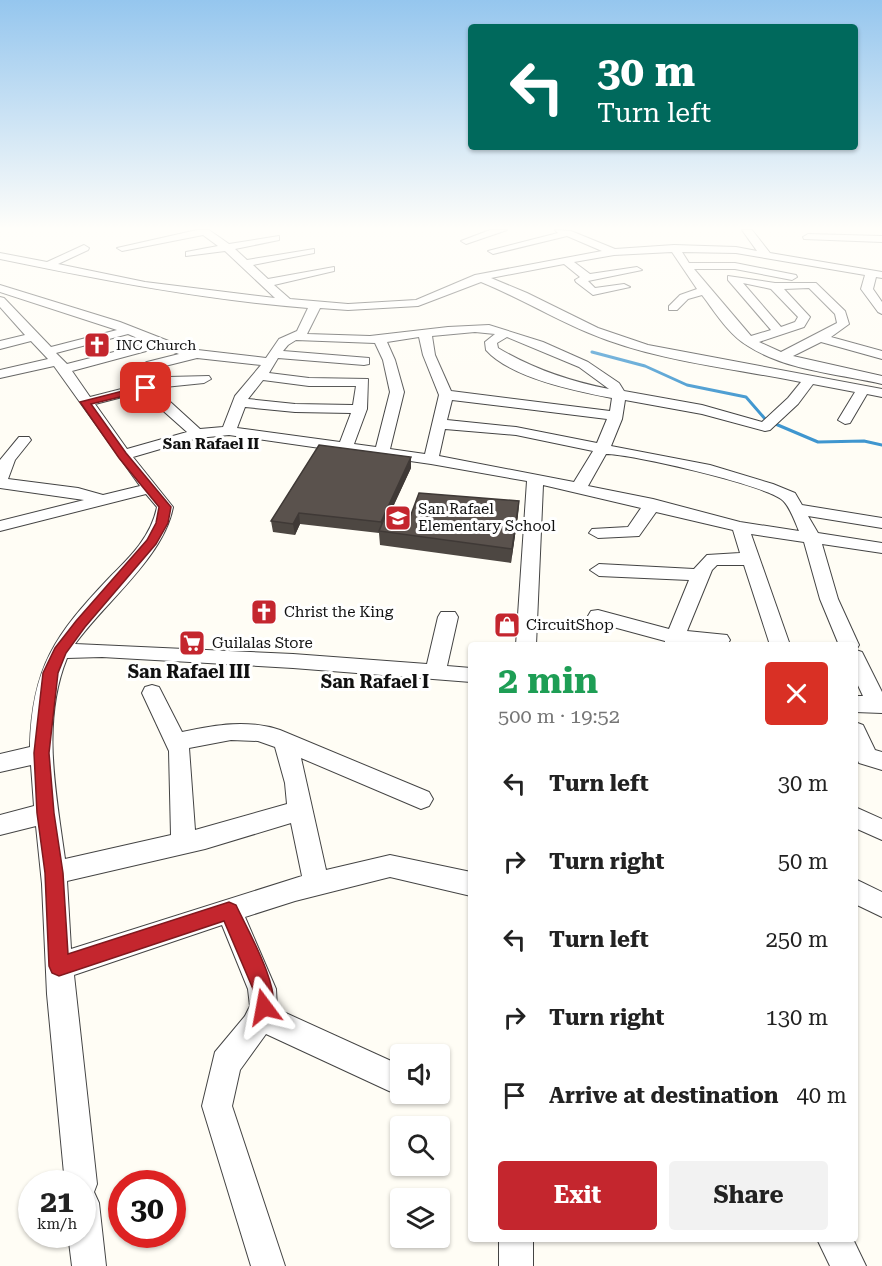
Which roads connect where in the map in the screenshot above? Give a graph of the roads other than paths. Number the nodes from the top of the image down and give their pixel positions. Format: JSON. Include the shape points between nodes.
{"nodes":[{"id":1,"x":3,"y":289,"type":"edge"},
{"id":2,"x":180,"y":289,"type":"edge"},
{"id":3,"x":272,"y":289,"type":"edge"},
{"id":4,"x":454,"y":289,"type":"edge"},
{"id":5,"x":506,"y":289,"type":"edge"},
{"id":6,"x":590,"y":289,"type":"edge"},
{"id":7,"x":611,"y":289,"type":"edge"},
{"id":8,"x":742,"y":289,"type":"edge"},
{"id":9,"x":778,"y":289,"type":"edge"},
{"id":10,"x":816,"y":289,"type":"edge"},
{"id":11,"x":867,"y":289,"type":"edge"},
{"id":12,"x":705,"y":290,"type":"joint"},
{"id":13,"x":350,"y":294,"type":"dead end"},
{"id":14,"x":287,"y":303,"type":"junction"},
{"id":15,"x":2,"y":304,"type":"edge"},
{"id":16,"x":311,"y":305,"type":"junction"},
{"id":17,"x":673,"y":308,"type":"dead end"},
{"id":18,"x":882,"y":310,"type":"edge"},
{"id":19,"x":126,"y":331,"type":"junction"},
{"id":20,"x":779,"y":332,"type":"junction"},
{"id":21,"x":425,"y":334,"type":"junction"},
{"id":22,"x":504,"y":334,"type":"junction"},
{"id":23,"x":35,"y":336,"type":"junction"},
{"id":24,"x":298,"y":337,"type":"junction"},
{"id":25,"x":817,"y":338,"type":"junction"},
{"id":26,"x":379,"y":339,"type":"junction"},
{"id":27,"x":357,"y":340,"type":"junction"},
{"id":28,"x":749,"y":341,"type":"junction"},
{"id":29,"x":162,"y":343,"type":"junction"},
{"id":30,"x":0,"y":345,"type":"edge"},
{"id":31,"x":196,"y":355,"type":"junction"},
{"id":32,"x":882,"y":355,"type":"edge"},
{"id":33,"x":783,"y":356,"type":"junction"},
{"id":34,"x":271,"y":358,"type":"junction"},
{"id":35,"x":57,"y":360,"type":"junction"},
{"id":36,"x":364,"y":361,"type":"junction"},
{"id":37,"x":0,"y":375,"type":"edge"},
{"id":38,"x":260,"y":376,"type":"junction"},
{"id":39,"x":204,"y":379,"type":"dead end"},
{"id":40,"x":809,"y":380,"type":"junction"},
{"id":41,"x":882,"y":380,"type":"edge"},
{"id":42,"x":363,"y":382,"type":"junction"},
{"id":43,"x":146,"y":388,"type":"junction"},
{"id":44,"x":863,"y":390,"type":"junction"},
{"id":45,"x":882,"y":393,"type":"edge"},
{"id":46,"x":619,"y":395,"type":"junction"},
{"id":47,"x":446,"y":396,"type":"junction"},
{"id":48,"x":85,"y":402,"type":"junction"},
{"id":49,"x":239,"y":402,"type":"junction"},
{"id":50,"x":360,"y":409,"type":"junction"},
{"id":51,"x":614,"y":416,"type":"junction"},
{"id":52,"x":845,"y":420,"type":"dead end"},
{"id":53,"x":440,"y":424,"type":"junction"},
{"id":54,"x":229,"y":431,"type":"junction"},
{"id":55,"x":196,"y":435,"type":"junction"},
{"id":56,"x":24,"y":440,"type":"dead end"},
{"id":57,"x":345,"y":447,"type":"junction"},
{"id":58,"x":600,"y":450,"type":"junction"},
{"id":59,"x":382,"y":452,"type":"junction"},
{"id":60,"x":123,"y":455,"type":"junction"},
{"id":61,"x":4,"y":459,"type":"edge"},
{"id":62,"x":431,"y":459,"type":"junction"},
{"id":63,"x":535,"y":478,"type":"junction"},
{"id":64,"x":0,"y":482,"type":"edge"},
{"id":65,"x":579,"y":487,"type":"junction"},
{"id":66,"x":150,"y":488,"type":"junction"},
{"id":67,"x":103,"y":500,"type":"junction"},
{"id":68,"x":653,"y":504,"type":"junction"},
{"id":69,"x":797,"y":509,"type":"junction"},
{"id":70,"x":882,"y":523,"type":"edge"},
{"id":71,"x":0,"y":526,"type":"edge"},
{"id":72,"x":740,"y":527,"type":"junction"},
{"id":73,"x":598,"y":533,"type":"dead end"},
{"id":74,"x":811,"y":537,"type":"junction"},
{"id":75,"x":881,"y":549,"type":"edge"},
{"id":76,"x":753,"y":559,"type":"junction"},
{"id":77,"x":598,"y":570,"type":"dead end"},
{"id":78,"x":699,"y":575,"type":"junction"},
{"id":79,"x":598,"y":616,"type":"dead end"},
{"id":80,"x":448,"y":618,"type":"dead end"},
{"id":81,"x":720,"y":640,"type":"dead end"},
{"id":82,"x":675,"y":641,"type":"edge"},
{"id":83,"x":526,"y":642,"type":"edge"},
{"id":84,"x":779,"y":642,"type":"edge"},
{"id":85,"x":848,"y":642,"type":"edge"},
{"id":86,"x":60,"y":651,"type":"junction"},
{"id":87,"x":858,"y":663,"type":"edge"},
{"id":88,"x":435,"y":672,"type":"junction"},
{"id":89,"x":468,"y":675,"type":"edge"},
{"id":90,"x":152,"y":693,"type":"dead end"},
{"id":91,"x":858,"y":704,"type":"edge"},
{"id":92,"x":879,"y":704,"type":"edge"},
{"id":93,"x":858,"y":738,"type":"edge"},
{"id":94,"x":176,"y":742,"type":"junction"},
{"id":95,"x":285,"y":742,"type":"junction"},
{"id":96,"x":42,"y":753,"type":"junction"},
{"id":97,"x":882,"y":762,"type":"edge"},
{"id":98,"x":0,"y":763,"type":"edge"},
{"id":99,"x":421,"y":799,"type":"dead end"},
{"id":100,"x":300,"y":810,"type":"junction"},
{"id":101,"x":45,"y":813,"type":"junction"},
{"id":102,"x":858,"y":818,"type":"edge"},
{"id":103,"x":0,"y":825,"type":"edge"},
{"id":104,"x":882,"y":830,"type":"edge"},
{"id":105,"x":183,"y":843,"type":"junction"},
{"id":106,"x":54,"y":873,"type":"junction"},
{"id":107,"x":316,"y":883,"type":"junction"},
{"id":108,"x":468,"y":883,"type":"edge"},
{"id":109,"x":858,"y":893,"type":"edge"},
{"id":110,"x":882,"y":905,"type":"edge"},
{"id":111,"x":229,"y":911,"type":"junction"},
{"id":112,"x":59,"y":966,"type":"junction"},
{"id":113,"x":260,"y":1016,"type":"junction"},
{"id":114,"x":390,"y":1075,"type":"edge"},
{"id":115,"x":80,"y":1170,"type":"edge"},
{"id":116,"x":516,"y":1242,"type":"edge"},
{"id":117,"x":836,"y":1242,"type":"edge"},
{"id":118,"x":87,"y":1248,"type":"edge"},
{"id":119,"x":89,"y":1266,"type":"edge"},
{"id":120,"x":268,"y":1266,"type":"edge"},
{"id":121,"x":516,"y":1266,"type":"edge"},
{"id":122,"x":849,"y":1266,"type":"edge"}],
"edges":[{"from":1,"to":19,"type":"street"},
{"from":2,"to":14,"type":"street"},
{"from":3,"to":14,"type":"street"},
{"from":4,"to":16,"type":"street","via":[[398,306]]},
{"from":5,"to":40,"type":"street","via":[[619,340]]},
{"from":6,"to":7,"type":"street"},
{"from":8,"to":20,"type":"street"},
{"from":9,"to":20,"type":"street","via":[[804,317],[800,324]]},
{"from":10,"to":25,"type":"street","via":[[841,313],[843,324]]},
{"from":11,"to":18,"type":"street"},
{"from":12,"to":17,"type":"street","via":[[684,297]]},
{"from":12,"to":28,"type":"street"},
{"from":13,"to":16,"type":"street"},
{"from":14,"to":16,"type":"street"},
{"from":15,"to":23,"type":"street","via":[[14,322]]},
{"from":16,"to":24,"type":"street"},
{"from":19,"to":29,"type":"street"},
{"from":19,"to":35,"type":"street"},
{"from":20,"to":28,"type":"street"},
{"from":21,"to":22,"type":"street","via":[[472,329]]},
{"from":21,"to":26,"type":"street"},
{"from":21,"to":47,"type":"street"},
{"from":22,"to":46,"type":"street","via":[[591,368],[610,381]]},
{"from":22,"to":46,"type":"street","via":[[491,342],[492,350],[499,355],[551,380]]},
{"from":23,"to":30,"type":"street"},
{"from":23,"to":35,"type":"street"},
{"from":24,"to":27,"type":"street"},
{"from":24,"to":34,"type":"street","via":[[283,342]]},
{"from":25,"to":32,"type":"street"},
{"from":25,"to":33,"type":"street"},
{"from":26,"to":27,"type":"street"},
{"from":26,"to":59,"type":"street","via":[[397,392]]},
{"from":27,"to":36,"type":"street"},
{"from":28,"to":33,"type":"street"},
{"from":29,"to":31,"type":"street"},
{"from":29,"to":35,"type":"street"},
{"from":31,"to":34,"type":"street"},
{"from":31,"to":43,"type":"street","via":[[144,368],[138,377]]},
{"from":33,"to":41,"type":"street"},
{"from":34,"to":36,"type":"street"},
{"from":34,"to":38,"type":"street"},
{"from":35,"to":37,"type":"street"},
{"from":35,"to":48,"type":"street"},
{"from":36,"to":42,"type":"street"},
{"from":38,"to":42,"type":"street","via":[[309,382]]},
{"from":38,"to":49,"type":"street"},
{"from":39,"to":43,"type":"street","via":[[183,378]]},
{"from":40,"to":44,"type":"street"},
{"from":40,"to":46,"type":"street","via":[[765,427],[726,414]]},
{"from":42,"to":50,"type":"street"},
{"from":43,"to":48,"type":"street"},
{"from":43,"to":55,"type":"street"},
{"from":44,"to":45,"type":"street"},
{"from":44,"to":52,"type":"street"},
{"from":46,"to":51,"type":"street"},
{"from":47,"to":51,"type":"street"},
{"from":47,"to":53,"type":"street"},
{"from":48,"to":60,"type":"street"},
{"from":49,"to":50,"type":"street"},
{"from":49,"to":54,"type":"street"},
{"from":50,"to":57,"type":"street"},
{"from":51,"to":58,"type":"street"},
{"from":53,"to":58,"type":"street","via":[[516,431]]},
{"from":53,"to":62,"type":"street"},
{"from":54,"to":55,"type":"street"},
{"from":54,"to":57,"type":"street"},
{"from":55,"to":60,"type":"street"},
{"from":56,"to":61,"type":"street"},
{"from":57,"to":59,"type":"street"},
{"from":58,"to":65,"type":"street"},
{"from":58,"to":69,"type":"street","via":[[710,470],[767,487],[789,496]]},
{"from":59,"to":62,"type":"street"},
{"from":60,"to":66,"type":"street"},
{"from":61,"to":64,"type":"street"},
{"from":62,"to":63,"type":"street"},
{"from":63,"to":65,"type":"street"},
{"from":63,"to":83,"type":"street"},
{"from":64,"to":67,"type":"street"},
{"from":65,"to":68,"type":"street"},
{"from":66,"to":67,"type":"street"},
{"from":66,"to":86,"type":"street","via":[[165,507],[162,523],[137,561]]},
{"from":67,"to":71,"type":"street"},
{"from":68,"to":72,"type":"street"},
{"from":68,"to":73,"type":"street","via":[[633,532]]},
{"from":69,"to":70,"type":"street"},
{"from":69,"to":74,"type":"street"},
{"from":72,"to":74,"type":"street"},
{"from":72,"to":76,"type":"street"},
{"from":74,"to":75,"type":"street"},
{"from":74,"to":85,"type":"street","via":[[829,599]]},
{"from":76,"to":78,"type":"street","via":[[713,559]]},
{"from":76,"to":84,"type":"street"},
{"from":77,"to":78,"type":"street"},
{"from":78,"to":82,"type":"street"},
{"from":79,"to":82,"type":"street"},
{"from":80,"to":88,"type":"street"},
{"from":81,"to":82,"type":"street"},
{"from":86,"to":88,"type":"street","via":[[102,650]]},
{"from":86,"to":96,"type":"street","via":[[50,673]]},
{"from":87,"to":92,"type":"street"},
{"from":88,"to":89,"type":"street"},
{"from":90,"to":94,"type":"street"},
{"from":91,"to":92,"type":"street"},
{"from":93,"to":97,"type":"street","via":[[867,757]]},
{"from":94,"to":95,"type":"street","via":[[242,732],[270,734]]},
{"from":94,"to":105,"type":"street"},
{"from":95,"to":99,"type":"street"},
{"from":95,"to":100,"type":"street"},
{"from":96,"to":98,"type":"street"},
{"from":96,"to":101,"type":"street"},
{"from":100,"to":105,"type":"street"},
{"from":100,"to":107,"type":"street"},
{"from":101,"to":103,"type":"street"},
{"from":101,"to":106,"type":"street"},
{"from":102,"to":104,"type":"street"},
{"from":105,"to":106,"type":"street"},
{"from":106,"to":112,"type":"street"},
{"from":107,"to":108,"type":"street","via":[[390,866]]},
{"from":107,"to":111,"type":"street"},
{"from":109,"to":110,"type":"street"},
{"from":111,"to":112,"type":"street"},
{"from":111,"to":113,"type":"street","via":[[262,989],[264,1007]]},
{"from":112,"to":115,"type":"street"},
{"from":113,"to":114,"type":"street"},
{"from":113,"to":120,"type":"street","via":[[226,1063],[217,1106]]},
{"from":116,"to":121,"type":"street"},
{"from":117,"to":122,"type":"street"},
{"from":118,"to":119,"type":"street"}]}
